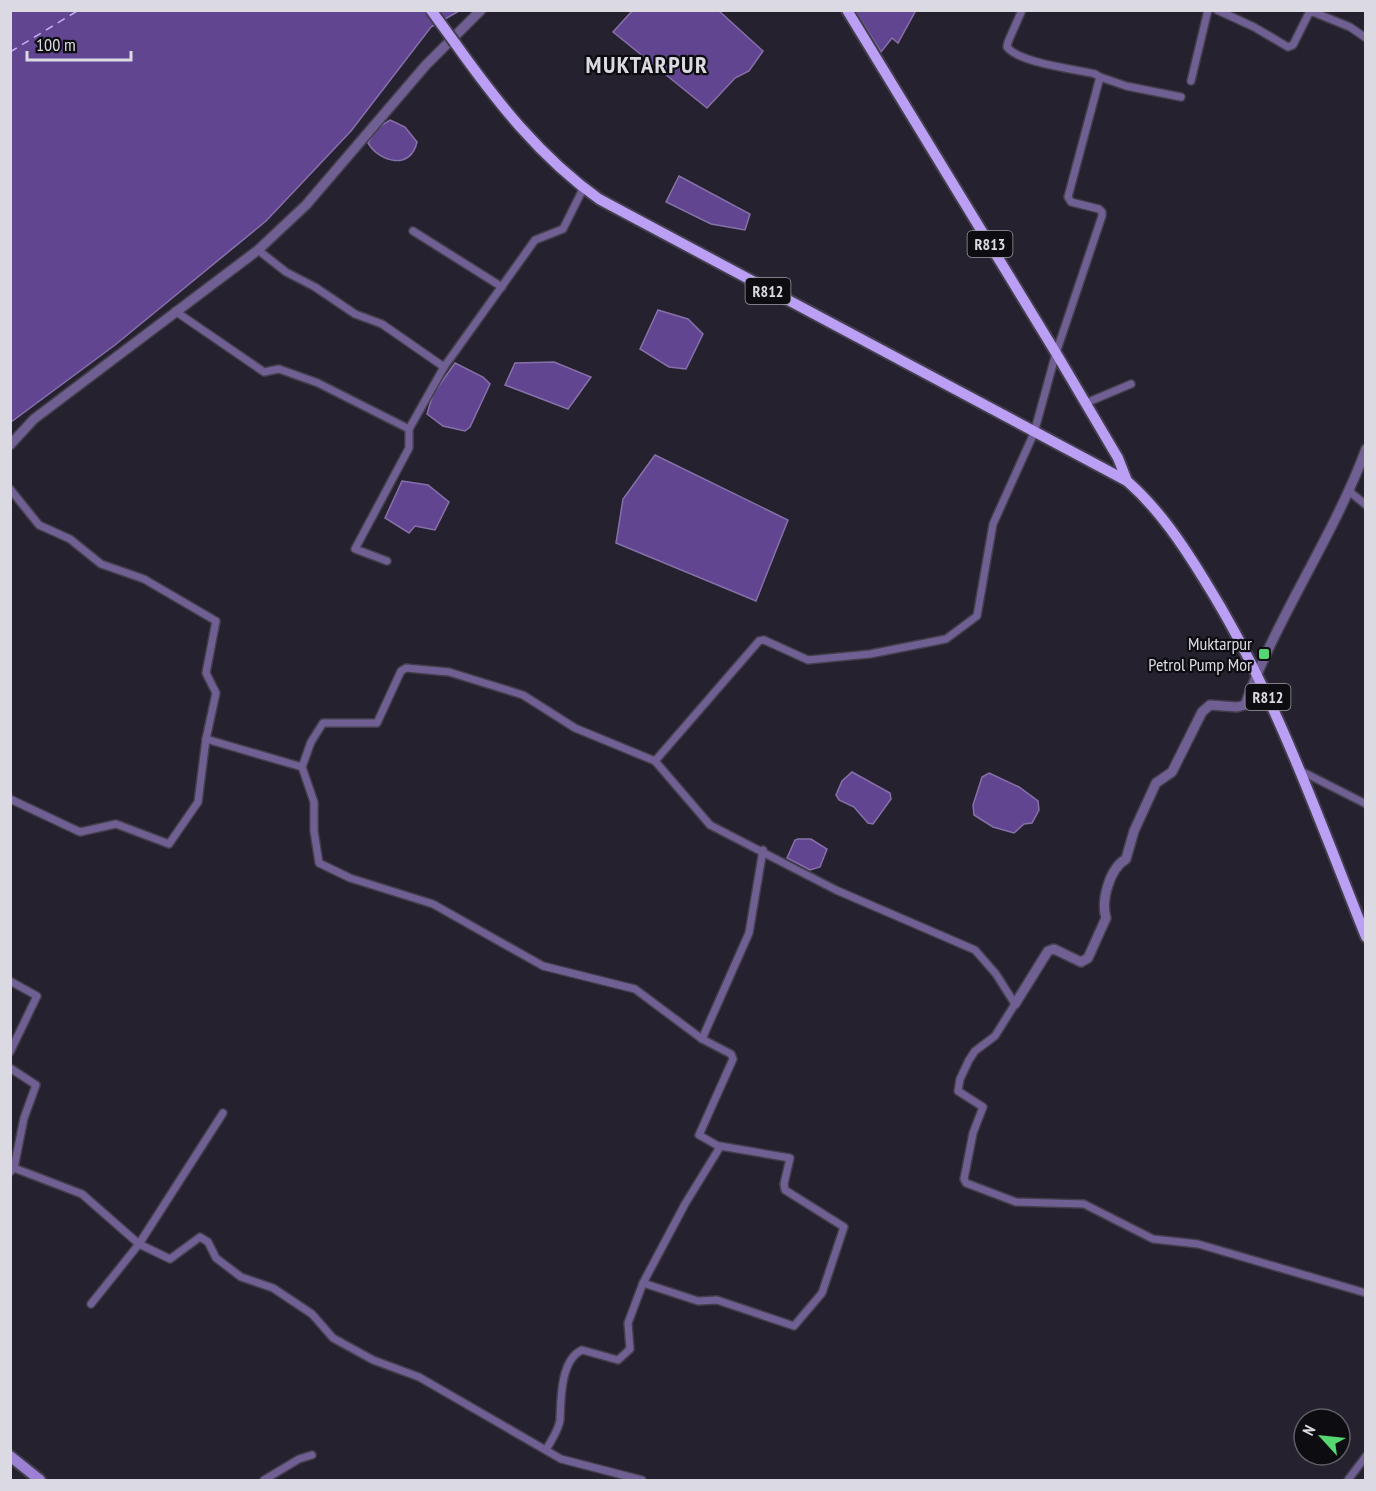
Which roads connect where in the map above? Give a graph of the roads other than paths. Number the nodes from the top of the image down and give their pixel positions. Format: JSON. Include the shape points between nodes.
{"nodes":[{"id":1,"x":431,"y":10,"type":"edge"},
{"id":2,"x":481,"y":10,"type":"edge"},
{"id":3,"x":847,"y":10,"type":"edge"},
{"id":4,"x":1022,"y":10,"type":"edge"},
{"id":5,"x":1208,"y":10,"type":"edge"},
{"id":6,"x":1216,"y":10,"type":"edge"},
{"id":7,"x":1365,"y":38,"type":"edge"},
{"id":8,"x":1100,"y":77,"type":"junction"},
{"id":9,"x":1191,"y":81,"type":"dead end"},
{"id":10,"x":1181,"y":97,"type":"dead end"},
{"id":11,"x":580,"y":186,"type":"junction"},
{"id":12,"x":413,"y":231,"type":"dead end"},
{"id":13,"x":258,"y":250,"type":"junction"},
{"id":14,"x":502,"y":287,"type":"junction"},
{"id":15,"x":175,"y":311,"type":"junction"},
{"id":16,"x":1056,"y":353,"type":"junction"},
{"id":17,"x":444,"y":367,"type":"junction"},
{"id":18,"x":1131,"y":384,"type":"dead end"},
{"id":19,"x":1086,"y":404,"type":"junction"},
{"id":20,"x":409,"y":429,"type":"junction"},
{"id":21,"x":1034,"y":433,"type":"junction"},
{"id":22,"x":10,"y":445,"type":"edge"},
{"id":23,"x":1365,"y":449,"type":"edge"},
{"id":24,"x":1127,"y":481,"type":"junction"},
{"id":25,"x":10,"y":489,"type":"edge"},
{"id":26,"x":1350,"y":492,"type":"junction"},
{"id":27,"x":1365,"y":505,"type":"edge"},
{"id":28,"x":387,"y":561,"type":"dead end"},
{"id":29,"x":1257,"y":671,"type":"junction"},
{"id":30,"x":206,"y":740,"type":"junction"},
{"id":31,"x":655,"y":761,"type":"junction"},
{"id":32,"x":302,"y":767,"type":"junction"},
{"id":33,"x":1299,"y":770,"type":"junction"},
{"id":34,"x":10,"y":799,"type":"edge"},
{"id":35,"x":1365,"y":804,"type":"edge"},
{"id":36,"x":763,"y":850,"type":"junction"},
{"id":37,"x":1365,"y":938,"type":"edge"},
{"id":38,"x":10,"y":981,"type":"edge"},
{"id":39,"x":1015,"y":1004,"type":"junction"},
{"id":40,"x":702,"y":1039,"type":"junction"},
{"id":41,"x":10,"y":1052,"type":"edge"},
{"id":42,"x":10,"y":1068,"type":"edge"},
{"id":43,"x":223,"y":1113,"type":"dead end"},
{"id":44,"x":720,"y":1146,"type":"junction"},
{"id":45,"x":12,"y":1170,"type":"edge"},
{"id":46,"x":139,"y":1244,"type":"junction"},
{"id":47,"x":644,"y":1283,"type":"junction"},
{"id":48,"x":1365,"y":1293,"type":"edge"},
{"id":49,"x":91,"y":1304,"type":"dead end"},
{"id":50,"x":546,"y":1450,"type":"junction"},
{"id":51,"x":312,"y":1455,"type":"dead end"},
{"id":52,"x":10,"y":1456,"type":"edge"},
{"id":53,"x":1365,"y":1456,"type":"edge"},
{"id":54,"x":40,"y":1480,"type":"edge"},
{"id":55,"x":264,"y":1480,"type":"edge"},
{"id":56,"x":642,"y":1480,"type":"edge"},
{"id":57,"x":1348,"y":1480,"type":"edge"}],
"edges":[{"from":1,"to":11,"type":"main road","number":"R812","bridge":true,"via":[[515,123]]},
{"from":2,"to":13,"type":"street","via":[[426,65],[306,205]]},
{"from":3,"to":16,"type":"main road","number":"R813"},
{"from":4,"to":8,"type":"street","via":[[1008,42],[1010,51]]},
{"from":5,"to":9,"type":"street"},
{"from":6,"to":7,"type":"street","via":[[1287,47],[1293,45],[1313,12],[1350,27]]},
{"from":8,"to":10,"type":"street"},
{"from":8,"to":16,"type":"street","via":[[1068,200],[1099,209],[1102,216]]},
{"from":11,"to":14,"type":"street","via":[[582,191],[563,229],[535,240]]},
{"from":11,"to":21,"type":"main road","number":"R812","via":[[626,215]]},
{"from":12,"to":14,"type":"street"},
{"from":13,"to":15,"type":"street"},
{"from":13,"to":17,"type":"street","via":[[286,272],[355,314],[382,324]]},
{"from":14,"to":17,"type":"street"},
{"from":15,"to":20,"type":"street","via":[[264,372],[279,369],[318,383]]},
{"from":15,"to":22,"type":"street","via":[[34,419]]},
{"from":16,"to":19,"type":"main road","number":"R813"},
{"from":16,"to":21,"type":"street"},
{"from":17,"to":20,"type":"street"},
{"from":18,"to":19,"type":"street"},
{"from":19,"to":24,"type":"main road","number":"R813"},
{"from":20,"to":28,"type":"street","via":[[409,448],[355,549]]},
{"from":21,"to":24,"type":"main road","number":"R812"},
{"from":21,"to":31,"type":"street","via":[[993,524],[977,616],[946,639],[870,654],[807,660],[759,641]]},
{"from":23,"to":26,"type":"street"},
{"from":24,"to":29,"type":"main road","number":"R812","via":[[1146,497],[1186,551]]},
{"from":25,"to":30,"type":"street","via":[[39,525],[70,539],[101,564],[144,579],[216,621],[206,673],[216,693]]},
{"from":26,"to":27,"type":"street"},
{"from":26,"to":29,"type":"street"},
{"from":29,"to":33,"type":"main road","number":"R812"},
{"from":29,"to":39,"type":"street","via":[[1245,705],[1210,705],[1202,712],[1172,772],[1156,783],[1126,859],[1119,863],[1106,894],[1102,907],[1106,918],[1088,958],[1082,962],[1054,949],[1048,951]]},
{"from":30,"to":32,"type":"street"},
{"from":30,"to":34,"type":"street","via":[[198,802],[169,844],[116,824],[80,832]]},
{"from":31,"to":32,"type":"street","via":[[575,728],[523,694],[449,672],[406,668],[401,671],[377,723],[323,723]]},
{"from":31,"to":36,"type":"street","via":[[710,825]]},
{"from":32,"to":40,"type":"street","via":[[314,802],[320,863],[350,878],[433,904],[543,966],[635,989]]},
{"from":33,"to":35,"type":"street"},
{"from":33,"to":37,"type":"main road","number":"R812"},
{"from":36,"to":39,"type":"street","via":[[836,890],[975,950]]},
{"from":36,"to":40,"type":"street","via":[[749,933]]},
{"from":38,"to":41,"type":"street","via":[[37,996]]},
{"from":39,"to":48,"type":"street","via":[[995,1036],[975,1051],[960,1079],[958,1091],[983,1107],[973,1133],[966,1183],[1016,1202],[1084,1204],[1153,1239],[1198,1244]]},
{"from":40,"to":44,"type":"street","via":[[731,1054],[733,1059],[699,1135]]},
{"from":42,"to":45,"type":"street","via":[[36,1085]]},
{"from":43,"to":46,"type":"street"},
{"from":44,"to":47,"type":"street"},
{"from":44,"to":47,"type":"street","via":[[790,1158],[785,1190],[844,1227],[822,1293],[794,1326],[717,1300],[698,1301]]},
{"from":45,"to":46,"type":"street","via":[[82,1194]]},
{"from":46,"to":49,"type":"street"},
{"from":46,"to":50,"type":"street","via":[[170,1259],[200,1238],[205,1240],[216,1258],[241,1276],[273,1288],[293,1301],[312,1314],[333,1338],[373,1360],[419,1377]]},
{"from":47,"to":50,"type":"street","via":[[628,1323],[630,1349],[618,1360],[582,1350],[575,1354],[564,1382],[559,1424]]},
{"from":50,"to":56,"type":"street","via":[[561,1459]]},
{"from":51,"to":55,"type":"street"},
{"from":52,"to":54,"type":"main road"},
{"from":53,"to":57,"type":"street"}]}
